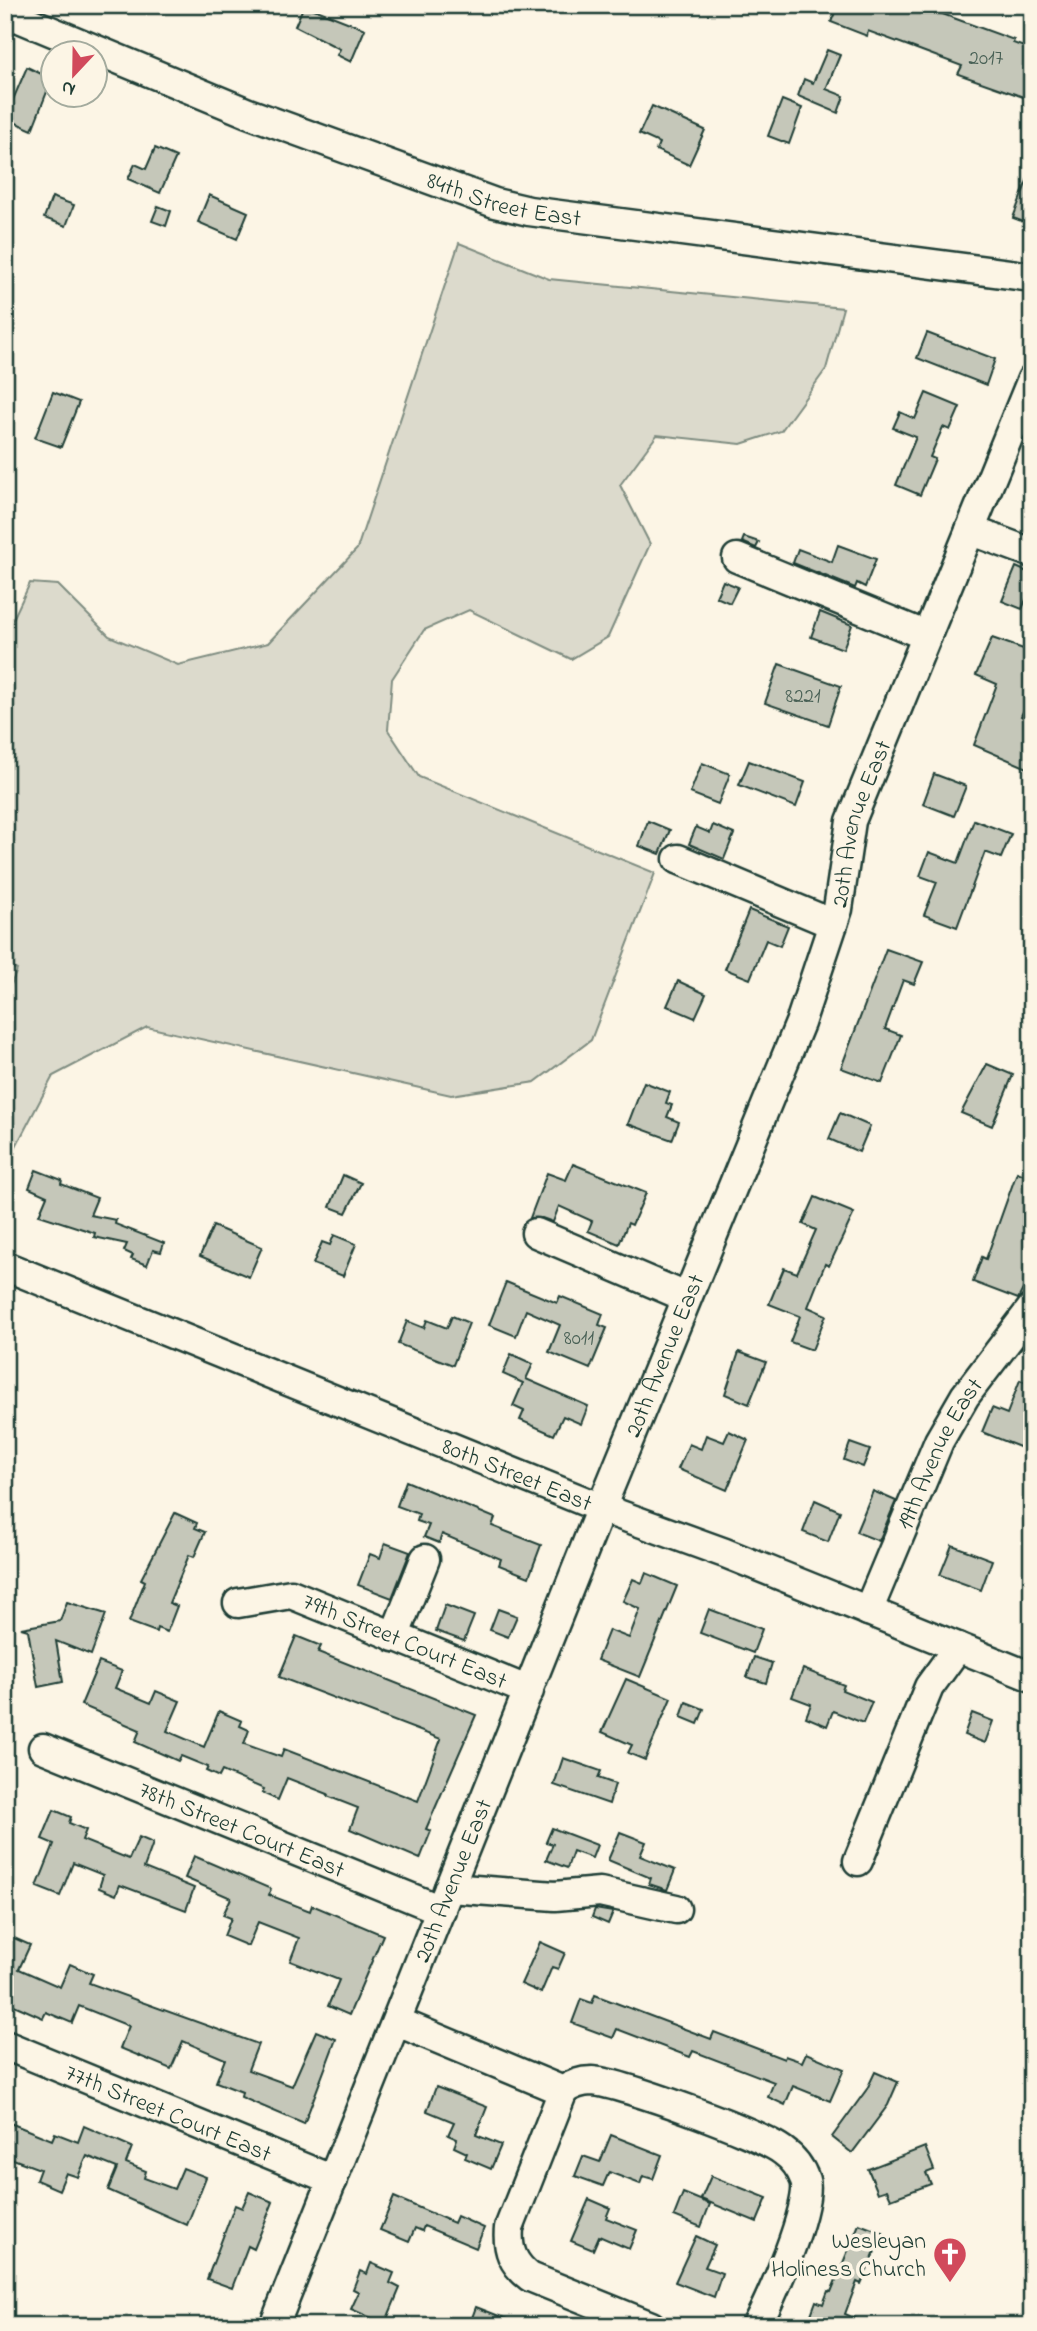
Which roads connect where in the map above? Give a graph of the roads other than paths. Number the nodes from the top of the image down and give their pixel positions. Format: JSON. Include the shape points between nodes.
{"nodes":[{"id":1,"x":5,"y":12,"type":"edge"},
{"id":2,"x":1032,"y":277,"type":"edge"},
{"id":3,"x":1032,"y":379,"type":"edge"},
{"id":4,"x":970,"y":530,"type":"junction"},
{"id":5,"x":1032,"y":554,"type":"edge"},
{"id":6,"x":737,"y":558,"type":"dead end"},
{"id":7,"x":927,"y":635,"type":"junction"},
{"id":8,"x":678,"y":859,"type":"dead end"},
{"id":9,"x":832,"y":924,"type":"junction"},
{"id":10,"x":536,"y":1233,"type":"dead end"},
{"id":11,"x":5,"y":1266,"type":"edge"},
{"id":12,"x":687,"y":1297,"type":"junction"},
{"id":13,"x":1032,"y":1308,"type":"edge"},
{"id":14,"x":601,"y":1508,"type":"junction"},
{"id":15,"x":425,"y":1559,"type":"dead end"},
{"id":16,"x":239,"y":1603,"type":"dead end"},
{"id":17,"x":868,"y":1611,"type":"junction"},
{"id":18,"x":394,"y":1637,"type":"junction"},
{"id":19,"x":958,"y":1647,"type":"junction"},
{"id":20,"x":1032,"y":1677,"type":"edge"},
{"id":21,"x":529,"y":1691,"type":"junction"},
{"id":22,"x":43,"y":1748,"type":"dead end"},
{"id":23,"x":858,"y":1861,"type":"dead end"},
{"id":24,"x":445,"y":1899,"type":"junction"},
{"id":25,"x":676,"y":1909,"type":"dead end"},
{"id":26,"x":398,"y":2022,"type":"junction"},
{"id":27,"x":5,"y":2045,"type":"edge"},
{"id":28,"x":563,"y":2091,"type":"junction"},
{"id":29,"x":332,"y":2180,"type":"junction"},
{"id":30,"x":274,"y":2326,"type":"edge"},
{"id":31,"x":651,"y":2326,"type":"edge"},
{"id":32,"x":756,"y":2326,"type":"edge"}],
"edges":[{"from":1,"to":2,"type":"street","name":"84th Street East","via":[[248,113],[495,203]]},
{"from":3,"to":4,"type":"street","name":"20th Avenue East"},
{"from":4,"to":5,"type":"street"},
{"from":4,"to":7,"type":"street","name":"20th Avenue East"},
{"from":6,"to":7,"type":"street"},
{"from":7,"to":9,"type":"street","name":"20th Avenue East","via":[[851,821]]},
{"from":8,"to":9,"type":"street"},
{"from":9,"to":12,"type":"street","name":"20th Avenue East","via":[[800,1023]]},
{"from":10,"to":12,"type":"street"},
{"from":11,"to":14,"type":"street","name":"80th Street East"},
{"from":12,"to":14,"type":"street","name":"20th Avenue East"},
{"from":13,"to":17,"type":"street","name":"19th Avenue East","via":[[965,1396],[939,1441]]},
{"from":14,"to":17,"type":"street","name":"80th Street East"},
{"from":14,"to":21,"type":"street","name":"20th Avenue East"},
{"from":15,"to":18,"type":"street"},
{"from":16,"to":18,"type":"street","name":"79th Street Court East","via":[[292,1594]]},
{"from":17,"to":19,"type":"street","name":"80th Street East"},
{"from":18,"to":21,"type":"street","name":"79th Street Court East"},
{"from":19,"to":20,"type":"street","name":"80th Street East"},
{"from":19,"to":23,"type":"street","via":[[929,1687]]},
{"from":21,"to":24,"type":"street","name":"20th Avenue East"},
{"from":22,"to":24,"type":"street","name":"78th Street Court East"},
{"from":24,"to":25,"type":"street","name":"78th Street Court East","via":[[600,1892]]},
{"from":24,"to":26,"type":"street","name":"20th Avenue East"},
{"from":26,"to":28,"type":"street"},
{"from":26,"to":29,"type":"street","name":"20th Avenue East"},
{"from":27,"to":29,"type":"street","name":"77th Street Court East"},
{"from":28,"to":31,"type":"street","via":[[509,2228],[509,2251],[530,2277]]},
{"from":28,"to":32,"type":"street","via":[[572,2084],[591,2081],[625,2088],[776,2146],[801,2169],[806,2183],[805,2208]]},
{"from":29,"to":30,"type":"street","name":"20th Avenue East"}]}
